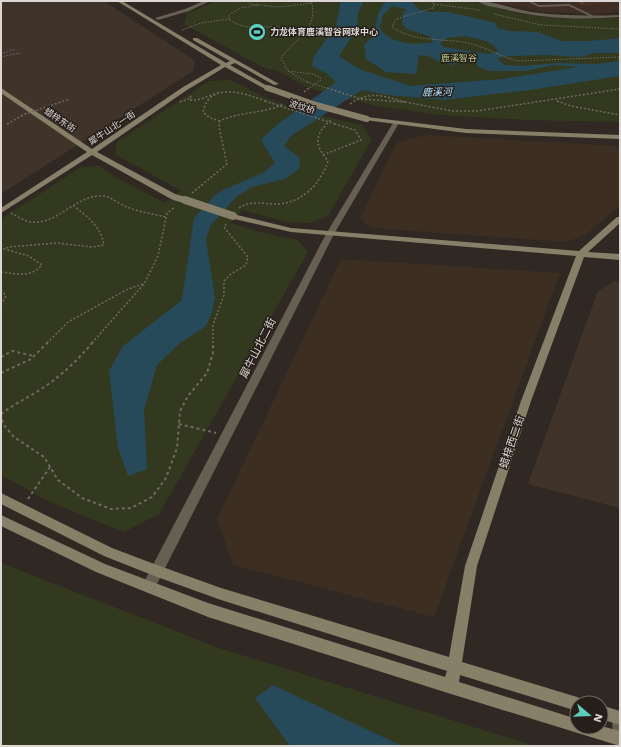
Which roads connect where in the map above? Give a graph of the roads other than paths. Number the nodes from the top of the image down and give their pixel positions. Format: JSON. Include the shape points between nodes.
{"nodes":[{"id":1,"x":119,"y":1,"type":"edge"},
{"id":2,"x":130,"y":1,"type":"edge"},
{"id":3,"x":208,"y":1,"type":"edge"},
{"id":4,"x":478,"y":1,"type":"edge"},
{"id":5,"x":528,"y":1,"type":"edge"},
{"id":6,"x":620,"y":16,"type":"edge"},
{"id":7,"x":158,"y":18,"type":"junction"},
{"id":8,"x":595,"y":18,"type":"junction"},
{"id":9,"x":232,"y":60,"type":"junction"},
{"id":10,"x":223,"y":64,"type":"junction"},
{"id":11,"x":1,"y":90,"type":"edge"},
{"id":12,"x":369,"y":116,"type":"junction"},
{"id":13,"x":396,"y":123,"type":"junction"},
{"id":14,"x":620,"y":131,"type":"edge"},
{"id":15,"x":620,"y":137,"type":"edge"},
{"id":16,"x":90,"y":151,"type":"junction"},
{"id":17,"x":2,"y":208,"type":"edge"},
{"id":18,"x":620,"y":219,"type":"edge"},
{"id":19,"x":330,"y":234,"type":"junction"},
{"id":20,"x":581,"y":254,"type":"junction"},
{"id":21,"x":620,"y":257,"type":"edge"},
{"id":22,"x":1,"y":498,"type":"edge"},
{"id":23,"x":1,"y":520,"type":"edge"},
{"id":24,"x":157,"y":571,"type":"junction"},
{"id":25,"x":149,"y":586,"type":"junction"},
{"id":26,"x":453,"y":666,"type":"junction"},
{"id":27,"x":451,"y":687,"type":"junction"},
{"id":28,"x":569,"y":702,"type":"edge"},
{"id":29,"x":618,"y":717,"type":"edge"},
{"id":30,"x":569,"y":724,"type":"edge"},
{"id":31,"x":608,"y":735,"type":"edge"},
{"id":32,"x":618,"y":738,"type":"edge"}],
"edges":[{"from":1,"to":10,"type":"street"},
{"from":2,"to":7,"type":"street"},
{"from":3,"to":7,"type":"street"},
{"from":4,"to":8,"type":"street","via":[[506,9],[545,15]]},
{"from":5,"to":8,"type":"lane","via":[[539,6],[569,5]]},
{"from":6,"to":8,"type":"street"},
{"from":7,"to":9,"type":"street"},
{"from":9,"to":10,"type":"street","name":"犀牛山北一街"},
{"from":9,"to":12,"type":"street","via":[[304,96]]},
{"from":10,"to":12,"type":"street","bridge":true,"via":[[267,88],[305,102]]},
{"from":10,"to":16,"type":"street","name":"犀牛山北一街"},
{"from":11,"to":16,"type":"street","name":"蜡梓东街"},
{"from":12,"to":13,"type":"street"},
{"from":12,"to":14,"type":"street","via":[[447,123]]},
{"from":13,"to":15,"type":"street","via":[[466,130]]},
{"from":13,"to":19,"type":"street","name":"犀牛山北二街"},
{"from":16,"to":17,"type":"street","name":"犀牛山北一街"},
{"from":16,"to":19,"type":"street","name":"蜡梓东街","bridge":true,"via":[[177,200],[291,230]]},
{"from":18,"to":20,"type":"street","name":"蜡梓西二街"},
{"from":19,"to":20,"type":"street","name":"蜡梓东街"},
{"from":19,"to":24,"type":"street","name":"犀牛山北二街"},
{"from":20,"to":21,"type":"street","name":"蜡梓东街"},
{"from":20,"to":26,"type":"street","name":"蜡梓西二街","via":[[526,402],[471,566]]},
{"from":22,"to":24,"type":"street","via":[[108,552]]},
{"from":23,"to":25,"type":"street","via":[[101,568]]},
{"from":24,"to":25,"type":"street","name":"犀牛山北二街"},
{"from":24,"to":26,"type":"street","via":[[222,594]]},
{"from":25,"to":27,"type":"street","via":[[208,610]]},
{"from":26,"to":27,"type":"street","name":"蜡梓西二街"},
{"from":26,"to":28,"type":"street"},
{"from":27,"to":30,"type":"street"},
{"from":29,"to":32,"type":"lane"},
{"from":31,"to":32,"type":"street"}]}
